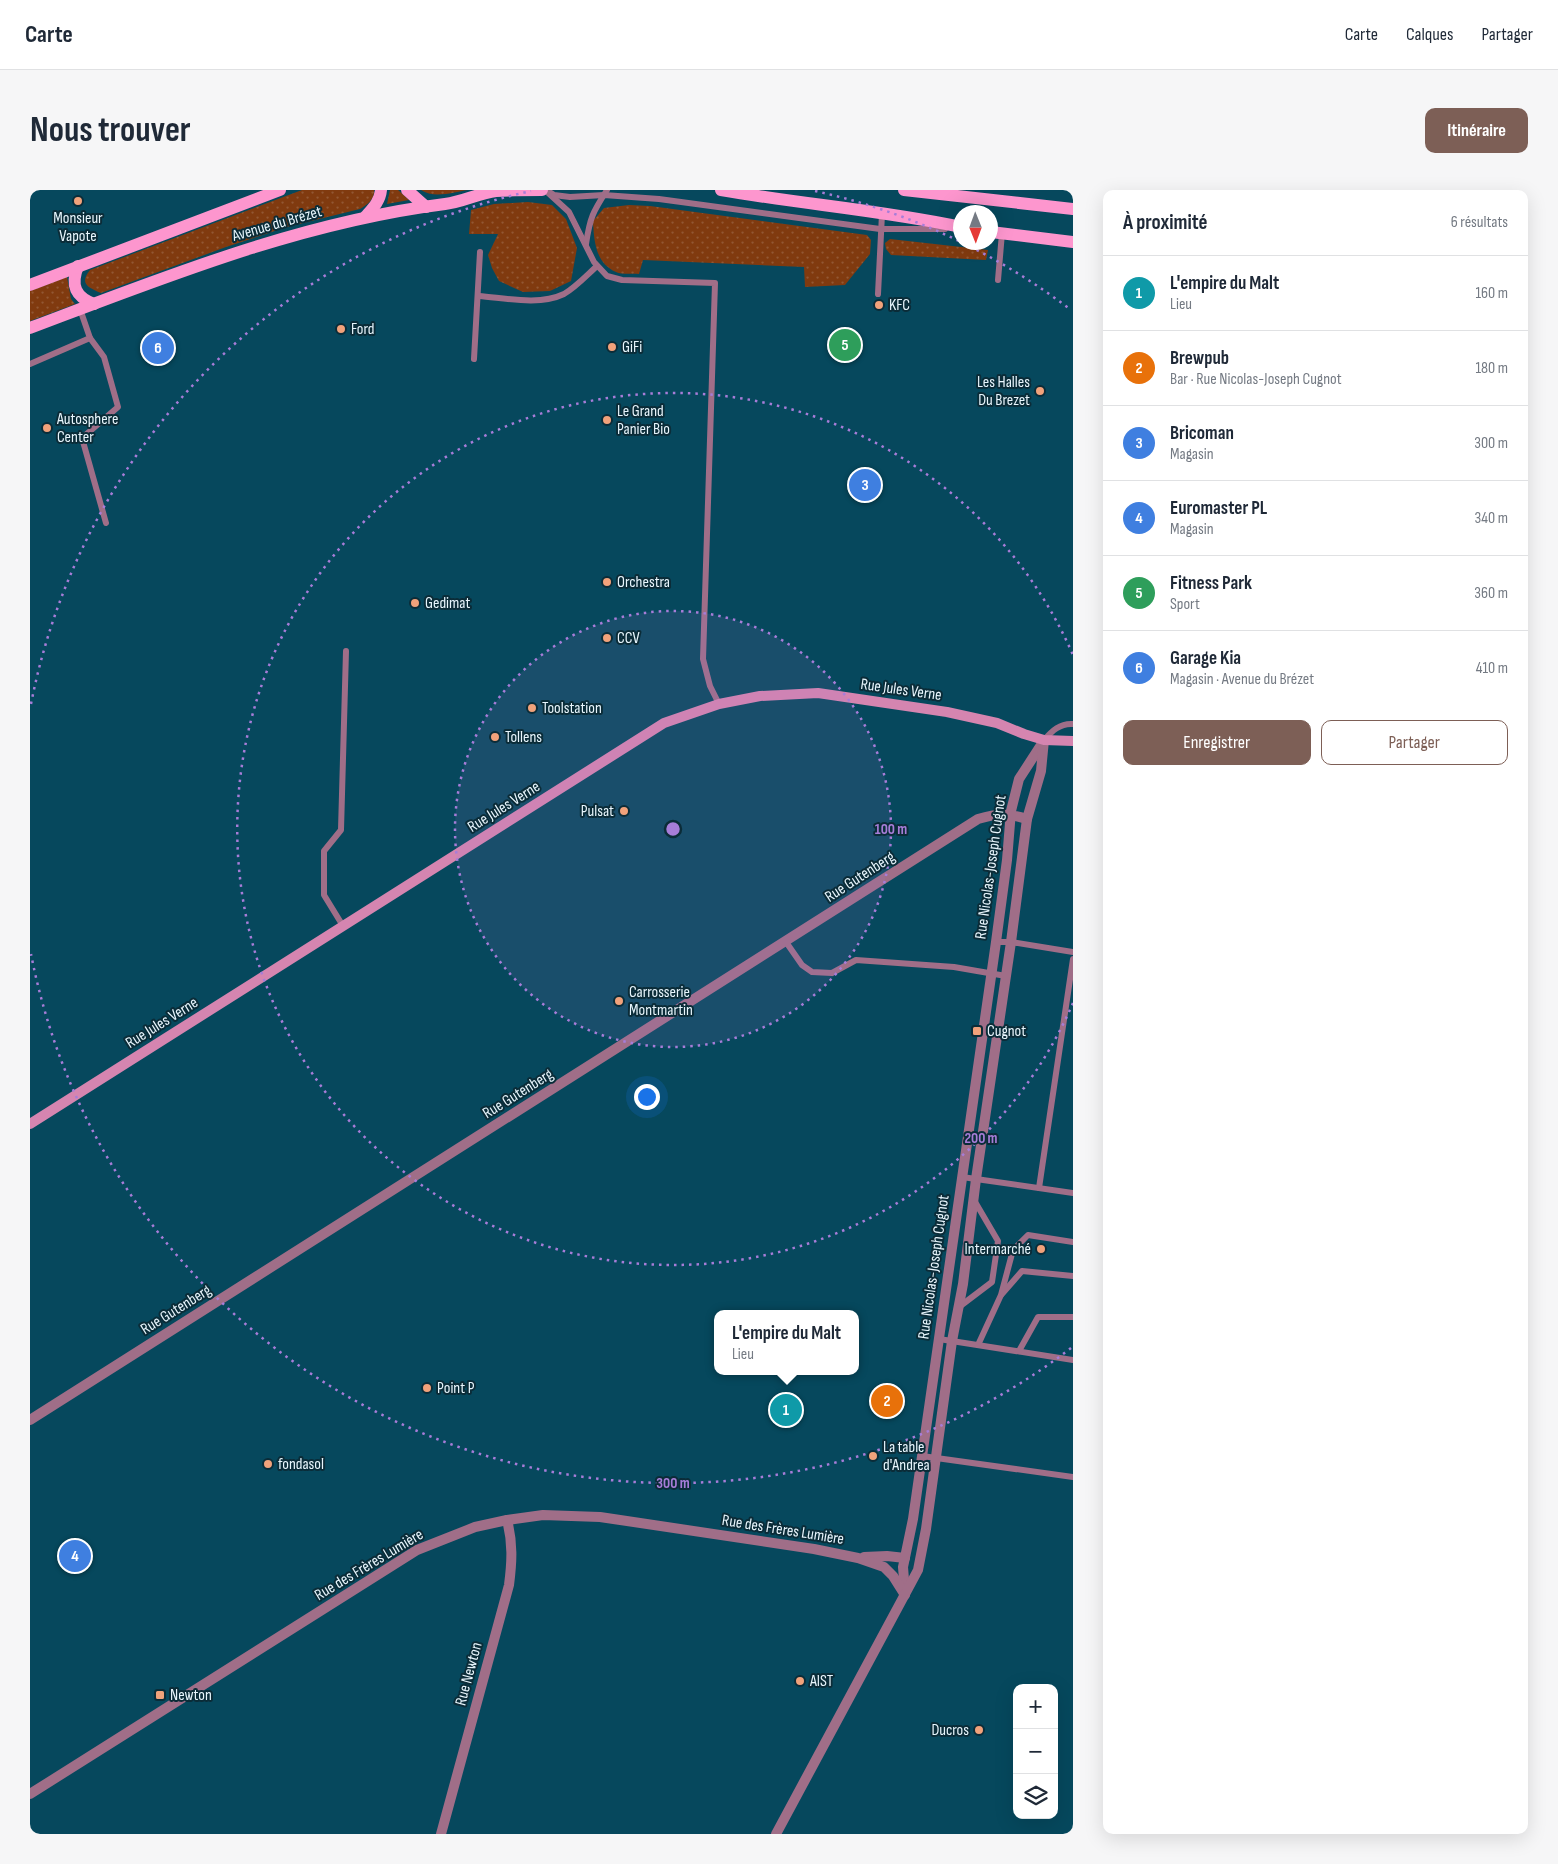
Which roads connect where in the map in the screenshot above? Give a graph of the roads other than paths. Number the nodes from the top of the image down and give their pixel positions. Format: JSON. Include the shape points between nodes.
{"nodes":[{"id":1,"x":280,"y":190,"type":"edge"},
{"id":2,"x":381,"y":190,"type":"edge"},
{"id":3,"x":407,"y":190,"type":"edge"},
{"id":4,"x":544,"y":190,"type":"edge"},
{"id":5,"x":721,"y":190,"type":"edge"},
{"id":6,"x":904,"y":190,"type":"edge"},
{"id":7,"x":969,"y":190,"type":"edge"},
{"id":8,"x":606,"y":193,"type":"edge"},
{"id":9,"x":986,"y":200,"type":"junction"},
{"id":10,"x":426,"y":207,"type":"junction"},
{"id":11,"x":1073,"y":209,"type":"edge"},
{"id":12,"x":882,"y":214,"type":"junction"},
{"id":13,"x":366,"y":216,"type":"junction"},
{"id":14,"x":953,"y":226,"type":"edge"},
{"id":15,"x":953,"y":228,"type":"edge"},
{"id":16,"x":880,"y":229,"type":"junction"},
{"id":17,"x":998,"y":232,"type":"edge"},
{"id":18,"x":1073,"y":242,"type":"edge"},
{"id":19,"x":586,"y":245,"type":"junction"},
{"id":20,"x":997,"y":250,"type":"edge"},
{"id":21,"x":480,"y":252,"type":"dead end"},
{"id":22,"x":78,"y":266,"type":"junction"},
{"id":23,"x":597,"y":266,"type":"junction"},
{"id":24,"x":998,"y":280,"type":"dead end"},
{"id":25,"x":30,"y":284,"type":"edge"},
{"id":26,"x":878,"y":294,"type":"dead end"},
{"id":27,"x":479,"y":296,"type":"junction"},
{"id":28,"x":94,"y":304,"type":"junction"},
{"id":29,"x":80,"y":309,"type":"junction"},
{"id":30,"x":30,"y":328,"type":"edge"},
{"id":31,"x":90,"y":338,"type":"junction"},
{"id":32,"x":474,"y":360,"type":"dead end"},
{"id":33,"x":30,"y":364,"type":"edge"},
{"id":34,"x":106,"y":523,"type":"dead end"},
{"id":35,"x":346,"y":651,"type":"dead end"},
{"id":36,"x":719,"y":704,"type":"junction"},
{"id":37,"x":1073,"y":724,"type":"edge"},
{"id":38,"x":1044,"y":740,"type":"junction"},
{"id":39,"x":1073,"y":741,"type":"edge"},
{"id":40,"x":1010,"y":814,"type":"junction"},
{"id":41,"x":1028,"y":819,"type":"junction"},
{"id":42,"x":343,"y":926,"type":"junction"},
{"id":43,"x":786,"y":942,"type":"junction"},
{"id":44,"x":996,"y":942,"type":"junction"},
{"id":45,"x":1011,"y":942,"type":"junction"},
{"id":46,"x":1073,"y":952,"type":"edge"},
{"id":47,"x":1073,"y":959,"type":"edge"},
{"id":48,"x":992,"y":973,"type":"junction"},
{"id":49,"x":1006,"y":976,"type":"junction"},
{"id":50,"x":30,"y":1124,"type":"edge"},
{"id":51,"x":962,"y":1177,"type":"junction"},
{"id":52,"x":976,"y":1179,"type":"junction"},
{"id":53,"x":1039,"y":1188,"type":"junction"},
{"id":54,"x":1073,"y":1193,"type":"edge"},
{"id":55,"x":973,"y":1199,"type":"junction"},
{"id":56,"x":1073,"y":1242,"type":"edge"},
{"id":57,"x":1073,"y":1276,"type":"edge"},
{"id":58,"x":1001,"y":1295,"type":"junction"},
{"id":59,"x":958,"y":1308,"type":"junction"},
{"id":60,"x":1073,"y":1317,"type":"edge"},
{"id":61,"x":940,"y":1339,"type":"junction"},
{"id":62,"x":952,"y":1341,"type":"junction"},
{"id":63,"x":978,"y":1345,"type":"junction"},
{"id":64,"x":1019,"y":1351,"type":"junction"},
{"id":65,"x":1073,"y":1360,"type":"edge"},
{"id":66,"x":30,"y":1420,"type":"edge"},
{"id":67,"x":922,"y":1456,"type":"junction"},
{"id":68,"x":936,"y":1458,"type":"junction"},
{"id":69,"x":1073,"y":1477,"type":"edge"},
{"id":70,"x":507,"y":1520,"type":"junction"},
{"id":71,"x":858,"y":1558,"type":"junction"},
{"id":72,"x":905,"y":1558,"type":"junction"},
{"id":73,"x":906,"y":1595,"type":"junction"},
{"id":74,"x":30,"y":1794,"type":"edge"},
{"id":75,"x":441,"y":1834,"type":"edge"},
{"id":76,"x":776,"y":1834,"type":"edge"}],
"edges":[{"from":1,"to":22,"type":"main road","name":"Avenue du Brézet"},
{"from":2,"to":13,"type":"main road","via":[[376,204]]},
{"from":3,"to":10,"type":"main road"},
{"from":4,"to":8,"type":"lane","via":[[554,195]]},
{"from":4,"to":10,"type":"main road","name":"Avenue du Brézet","via":[[496,191]]},
{"from":4,"to":19,"type":"lane","via":[[569,212]]},
{"from":5,"to":12,"type":"main road"},
{"from":6,"to":9,"type":"main road"},
{"from":7,"to":9,"type":"lane"},
{"from":8,"to":16,"type":"lane"},
{"from":8,"to":19,"type":"lane","via":[[589,221]]},
{"from":9,"to":11,"type":"main road"},
{"from":10,"to":13,"type":"main road","name":"Avenue du Brézet"},
{"from":12,"to":14,"type":"main road"},
{"from":12,"to":16,"type":"lane"},
{"from":13,"to":28,"type":"main road","name":"Avenue du Brézet","via":[[264,243]]},
{"from":15,"to":16,"type":"lane"},
{"from":16,"to":26,"type":"lane"},
{"from":17,"to":18,"type":"main road"},
{"from":19,"to":23,"type":"lane"},
{"from":20,"to":24,"type":"lane"},
{"from":21,"to":27,"type":"lane"},
{"from":22,"to":25,"type":"main road","name":"Avenue du Brézet"},
{"from":22,"to":28,"type":"main road","via":[[74,281],[78,295]]},
{"from":23,"to":27,"type":"lane","via":[[564,294],[540,301]]},
{"from":23,"to":36,"type":"lane","via":[[607,276],[622,280],[716,283],[703,659]]},
{"from":27,"to":32,"type":"lane"},
{"from":28,"to":29,"type":"main road","name":"Avenue du Brézet"},
{"from":29,"to":30,"type":"main road","name":"Avenue du Brézet"},
{"from":29,"to":31,"type":"lane"},
{"from":31,"to":33,"type":"lane"},
{"from":31,"to":34,"type":"lane","via":[[104,357],[118,407],[82,438]]},
{"from":35,"to":42,"type":"lane","via":[[341,830],[324,851],[324,895]]},
{"from":36,"to":38,"type":"main road","name":"Rue Jules Verne","via":[[760,696],[818,693],[976,718]]},
{"from":36,"to":42,"type":"main road","name":"Rue Jules Verne","via":[[664,723]]},
{"from":37,"to":38,"type":"lane","via":[[1054,729]]},
{"from":38,"to":39,"type":"main road","name":"Rue Jules Verne"},
{"from":38,"to":40,"type":"street","name":"Rue Nicolas-Joseph Cugnot","via":[[1019,779]]},
{"from":38,"to":41,"type":"street","name":"Rue Nicolas-Joseph Cugnot","via":[[1041,771]]},
{"from":40,"to":41,"type":"street","name":"Rue Gutenberg"},
{"from":40,"to":43,"type":"street","name":"Rue Gutenberg","via":[[978,819]]},
{"from":40,"to":44,"type":"street","name":"Rue Nicolas-Joseph Cugnot"},
{"from":41,"to":45,"type":"street","name":"Rue Nicolas-Joseph Cugnot"},
{"from":42,"to":50,"type":"main road","name":"Rue Jules Verne"},
{"from":43,"to":48,"type":"lane","via":[[802,965],[812,972],[832,972],[856,960]]},
{"from":43,"to":66,"type":"street","name":"Rue Gutenberg"},
{"from":44,"to":45,"type":"lane"},
{"from":44,"to":48,"type":"street","name":"Rue Nicolas-Joseph Cugnot"},
{"from":45,"to":46,"type":"lane"},
{"from":45,"to":49,"type":"street","name":"Rue Nicolas-Joseph Cugnot"},
{"from":47,"to":53,"type":"lane"},
{"from":48,"to":49,"type":"lane"},
{"from":48,"to":51,"type":"street","name":"Rue Nicolas-Joseph Cugnot"},
{"from":49,"to":52,"type":"street","name":"Rue Nicolas-Joseph Cugnot"},
{"from":51,"to":52,"type":"lane"},
{"from":51,"to":61,"type":"street","name":"Rue Nicolas-Joseph Cugnot"},
{"from":52,"to":53,"type":"lane"},
{"from":52,"to":55,"type":"street","name":"Rue Nicolas-Joseph Cugnot"},
{"from":53,"to":54,"type":"lane"},
{"from":55,"to":59,"type":"street","name":"Rue Nicolas-Joseph Cugnot"},
{"from":55,"to":59,"type":"lane","via":[[998,1241],[992,1282]]},
{"from":56,"to":58,"type":"lane","via":[[1028,1235],[1014,1250]]},
{"from":57,"to":58,"type":"lane","via":[[1022,1272]]},
{"from":58,"to":63,"type":"lane"},
{"from":59,"to":62,"type":"street","name":"Rue Nicolas-Joseph Cugnot"},
{"from":60,"to":64,"type":"lane","via":[[1038,1317]]},
{"from":61,"to":62,"type":"lane"},
{"from":61,"to":67,"type":"street","name":"Rue Nicolas-Joseph Cugnot"},
{"from":62,"to":63,"type":"lane"},
{"from":62,"to":68,"type":"street","name":"Rue Nicolas-Joseph Cugnot"},
{"from":63,"to":64,"type":"lane"},
{"from":64,"to":65,"type":"lane"},
{"from":67,"to":68,"type":"lane"},
{"from":67,"to":72,"type":"street","name":"Rue Nicolas-Joseph Cugnot"},
{"from":68,"to":69,"type":"lane"},
{"from":68,"to":73,"type":"street","name":"Rue Nicolas-Joseph Cugnot","via":[[918,1570]]},
{"from":70,"to":71,"type":"street","name":"Rue des Frères Lumière","via":[[543,1515],[600,1517],[814,1548]]},
{"from":70,"to":74,"type":"street","name":"Rue des Frères Lumière","via":[[475,1527],[417,1550]]},
{"from":70,"to":75,"type":"street","name":"Rue Newton","via":[[512,1545],[509,1585]]},
{"from":71,"to":72,"type":"street","name":"Rue des Frères Lumière"},
{"from":71,"to":73,"type":"street","name":"Rue des Frères Lumière","via":[[884,1567]]},
{"from":72,"to":73,"type":"street","name":"Rue Nicolas-Joseph Cugnot"},
{"from":73,"to":76,"type":"street","name":"Rue Nicolas-Joseph Cugnot"}]}
